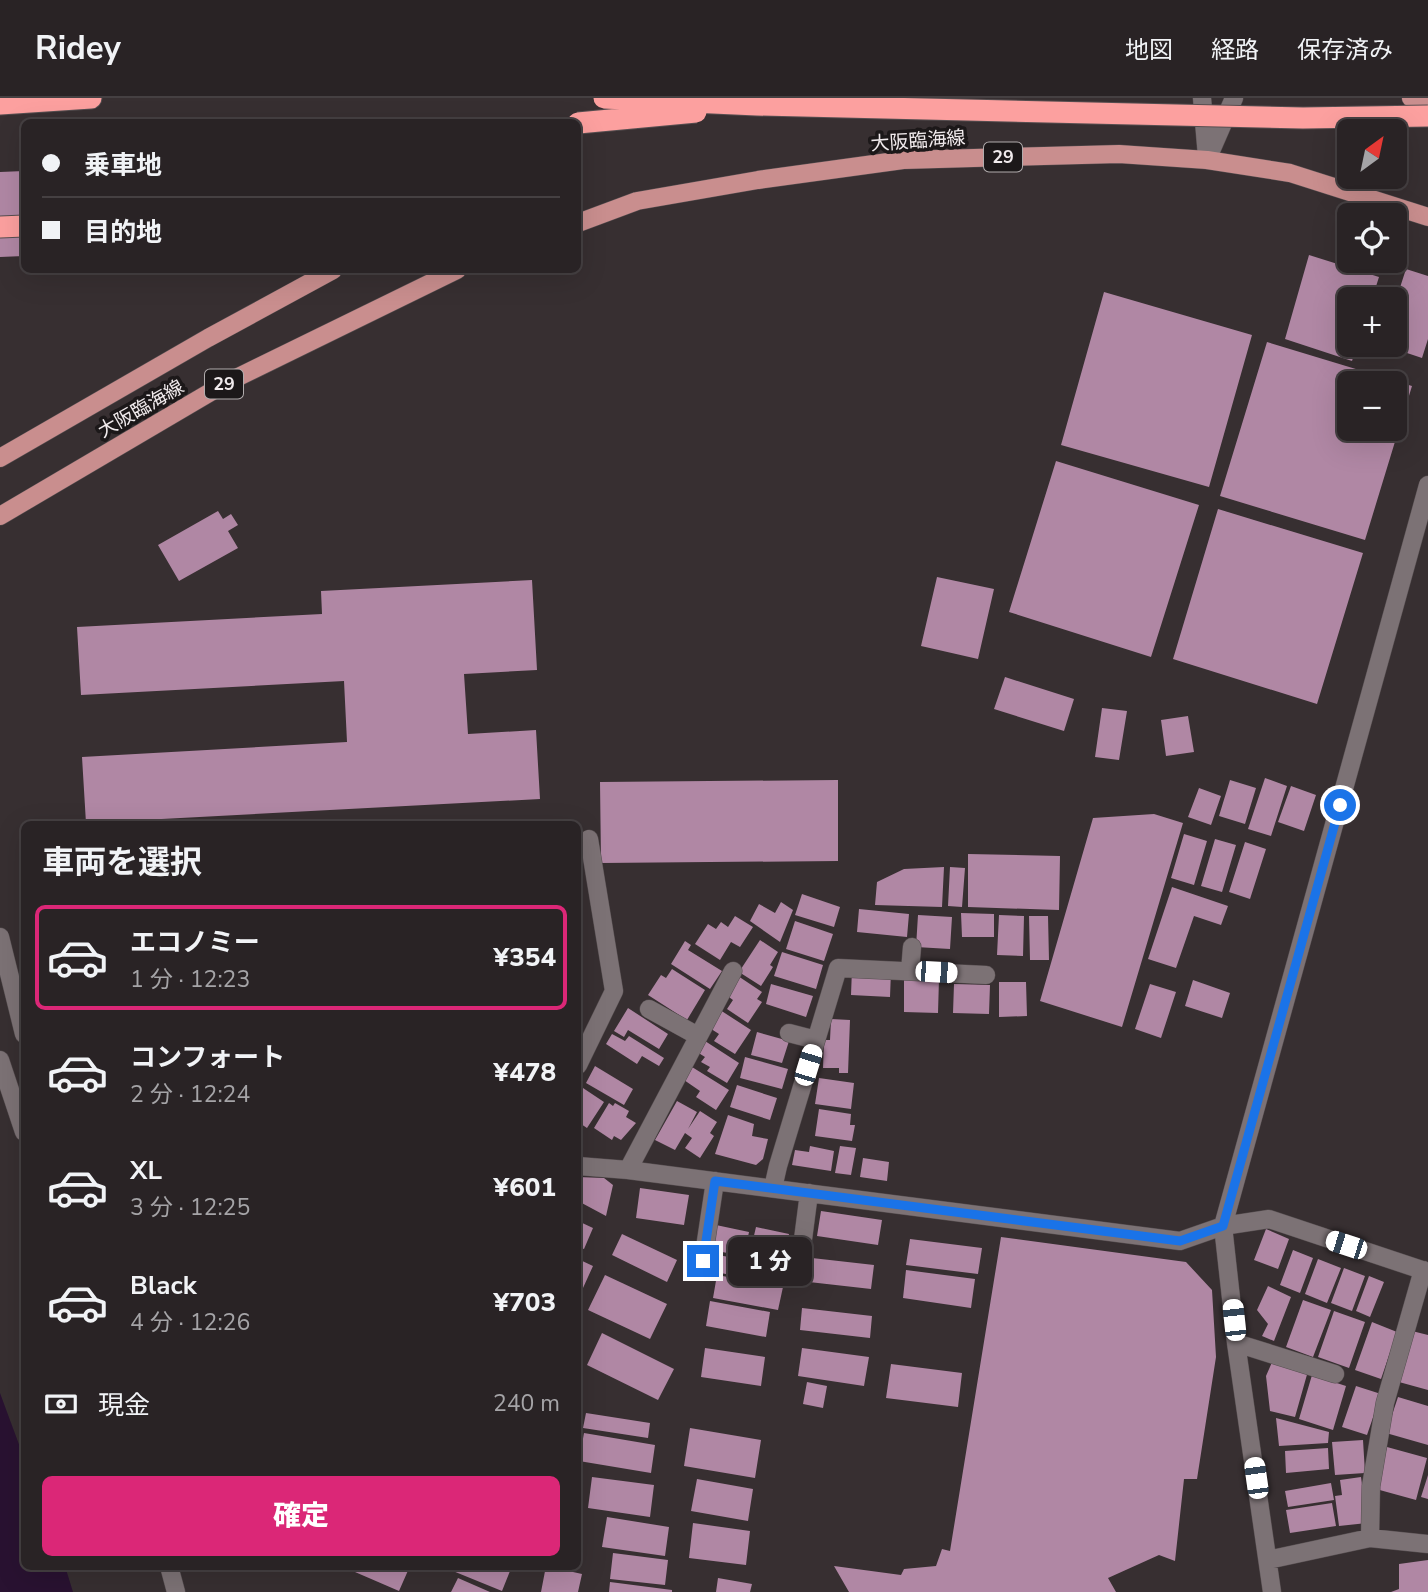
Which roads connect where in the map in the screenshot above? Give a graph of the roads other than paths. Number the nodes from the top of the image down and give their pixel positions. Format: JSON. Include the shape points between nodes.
{"nodes":[{"id":1,"x":91,"y":98,"type":"edge"},
{"id":2,"x":604,"y":98,"type":"edge"},
{"id":3,"x":642,"y":98,"type":"edge"},
{"id":4,"x":1202,"y":98,"type":"edge"},
{"id":5,"x":1234,"y":98,"type":"edge"},
{"id":6,"x":1411,"y":98,"type":"edge"},
{"id":7,"x":0,"y":104,"type":"edge"},
{"id":8,"x":757,"y":105,"type":"junction"},
{"id":9,"x":1428,"y":105,"type":"edge"},
{"id":10,"x":1428,"y":116,"type":"edge"},
{"id":11,"x":581,"y":123,"type":"edge"},
{"id":12,"x":581,"y":131,"type":"edge"},
{"id":13,"x":1208,"y":160,"type":"junction"},
{"id":14,"x":1428,"y":218,"type":"edge"},
{"id":15,"x":581,"y":222,"type":"edge"},
{"id":16,"x":21,"y":226,"type":"edge"},
{"id":17,"x":0,"y":227,"type":"edge"},
{"id":18,"x":327,"y":273,"type":"edge"},
{"id":19,"x":451,"y":273,"type":"edge"},
{"id":20,"x":0,"y":458,"type":"edge"},
{"id":21,"x":1428,"y":485,"type":"edge"},
{"id":22,"x":0,"y":516,"type":"edge"},
{"id":23,"x":589,"y":839,"type":"dead end"},
{"id":24,"x":0,"y":937,"type":"edge"},
{"id":25,"x":912,"y":947,"type":"dead end"},
{"id":26,"x":733,"y":971,"type":"dead end"},
{"id":27,"x":910,"y":971,"type":"junction"},
{"id":28,"x":986,"y":975,"type":"dead end"},
{"id":29,"x":649,"y":1009,"type":"dead end"},
{"id":30,"x":21,"y":1022,"type":"edge"},
{"id":31,"x":789,"y":1033,"type":"dead end"},
{"id":32,"x":698,"y":1036,"type":"junction"},
{"id":33,"x":816,"y":1040,"type":"junction"},
{"id":34,"x":581,"y":1059,"type":"edge"},
{"id":35,"x":0,"y":1060,"type":"edge"},
{"id":36,"x":21,"y":1123,"type":"edge"},
{"id":37,"x":581,"y":1166,"type":"edge"},
{"id":38,"x":628,"y":1170,"type":"junction"},
{"id":39,"x":715,"y":1181,"type":"junction"},
{"id":40,"x":773,"y":1188,"type":"junction"},
{"id":41,"x":810,"y":1193,"type":"junction"},
{"id":42,"x":1223,"y":1226,"type":"junction"},
{"id":43,"x":802,"y":1247,"type":"dead end"},
{"id":44,"x":703,"y":1261,"type":"dead end"},
{"id":45,"x":1426,"y":1271,"type":"edge"},
{"id":46,"x":1236,"y":1343,"type":"junction"},
{"id":47,"x":1335,"y":1374,"type":"dead end"},
{"id":48,"x":1370,"y":1538,"type":"junction"},
{"id":49,"x":1428,"y":1544,"type":"edge"},
{"id":50,"x":1268,"y":1559,"type":"junction"},
{"id":51,"x":170,"y":1570,"type":"edge"},
{"id":52,"x":176,"y":1592,"type":"edge"},
{"id":53,"x":1272,"y":1592,"type":"edge"}],
"edges":[{"from":1,"to":7,"type":"highway"},
{"from":2,"to":8,"type":"highway","bridge":true},
{"from":3,"to":12,"type":"main road"},
{"from":4,"to":13,"type":"street"},
{"from":5,"to":13,"type":"street"},
{"from":6,"to":9,"type":"main road"},
{"from":8,"to":10,"type":"highway","bridge":true},
{"from":8,"to":11,"type":"highway","bridge":true},
{"from":13,"to":14,"type":"main road","name":"大阪臨海線","number":"29","via":[[1290,173]]},
{"from":13,"to":15,"type":"main road","name":"大阪臨海線","number":"29","via":[[1119,154],[903,160],[637,201]]},
{"from":16,"to":17,"type":"highway"},
{"from":18,"to":20,"type":"main road","name":"大阪臨海線","number":"29"},
{"from":19,"to":22,"type":"main road","name":"大阪臨海線","number":"29","via":[[226,383]]},
{"from":21,"to":42,"type":"street"},
{"from":23,"to":34,"type":"street","via":[[614,991]]},
{"from":24,"to":30,"type":"street"},
{"from":25,"to":27,"type":"street"},
{"from":26,"to":32,"type":"street"},
{"from":27,"to":28,"type":"street"},
{"from":27,"to":33,"type":"street","via":[[838,968]]},
{"from":29,"to":32,"type":"street"},
{"from":31,"to":33,"type":"street"},
{"from":32,"to":38,"type":"street"},
{"from":33,"to":40,"type":"street"},
{"from":35,"to":36,"type":"street"},
{"from":37,"to":38,"type":"street"},
{"from":38,"to":39,"type":"street"},
{"from":39,"to":40,"type":"street"},
{"from":39,"to":44,"type":"street"},
{"from":40,"to":41,"type":"street"},
{"from":41,"to":42,"type":"street","via":[[1180,1241]]},
{"from":41,"to":43,"type":"street"},
{"from":42,"to":45,"type":"street","via":[[1269,1219]]},
{"from":42,"to":46,"type":"street"},
{"from":45,"to":48,"type":"street","via":[[1385,1403],[1371,1486]]},
{"from":46,"to":47,"type":"street"},
{"from":46,"to":50,"type":"street"},
{"from":48,"to":49,"type":"street"},
{"from":48,"to":50,"type":"street"},
{"from":50,"to":53,"type":"street"},
{"from":51,"to":52,"type":"street"}]}
